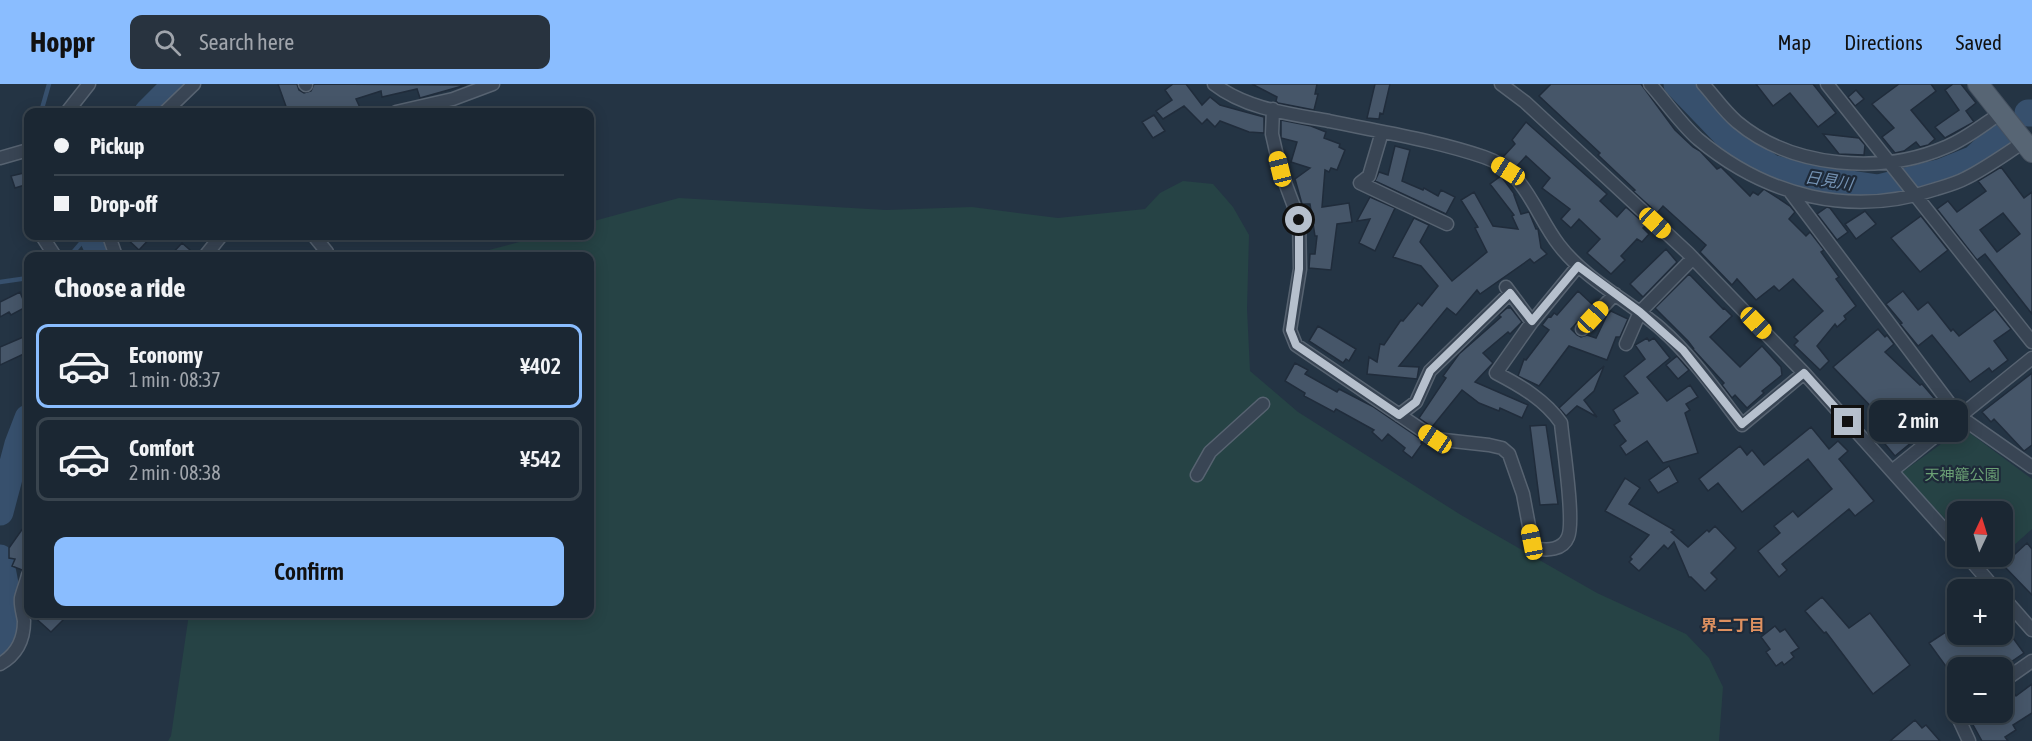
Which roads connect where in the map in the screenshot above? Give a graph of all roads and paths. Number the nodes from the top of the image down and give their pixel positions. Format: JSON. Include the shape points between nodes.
{"nodes":[{"id":1,"x":89,"y":84,"type":"edge"},
{"id":2,"x":194,"y":84,"type":"edge"},
{"id":3,"x":493,"y":84,"type":"edge"},
{"id":4,"x":1214,"y":84,"type":"edge"},
{"id":5,"x":1501,"y":84,"type":"edge"},
{"id":6,"x":1650,"y":84,"type":"edge"},
{"id":7,"x":1703,"y":84,"type":"edge"},
{"id":8,"x":1827,"y":84,"type":"edge"},
{"id":9,"x":1978,"y":84,"type":"edge"},
{"id":10,"x":70,"y":108,"type":"edge"},
{"id":11,"x":169,"y":108,"type":"edge"},
{"id":12,"x":414,"y":108,"type":"edge"},
{"id":13,"x":1273,"y":109,"type":"junction"},
{"id":14,"x":2001,"y":112,"type":"junction"},
{"id":15,"x":1382,"y":132,"type":"junction"},
{"id":16,"x":2028,"y":147,"type":"edge"},
{"id":17,"x":24,"y":151,"type":"edge"},
{"id":18,"x":0,"y":158,"type":"edge"},
{"id":19,"x":1891,"y":162,"type":"junction"},
{"id":20,"x":1791,"y":192,"type":"junction"},
{"id":21,"x":1916,"y":196,"type":"junction"},
{"id":22,"x":1447,"y":224,"type":"dead end"},
{"id":23,"x":218,"y":240,"type":"edge"},
{"id":24,"x":317,"y":240,"type":"edge"},
{"id":25,"x":208,"y":252,"type":"edge"},
{"id":26,"x":327,"y":252,"type":"edge"},
{"id":27,"x":1693,"y":258,"type":"junction"},
{"id":28,"x":1578,"y":266,"type":"junction"},
{"id":29,"x":1615,"y":294,"type":"junction"},
{"id":30,"x":1640,"y":312,"type":"junction"},
{"id":31,"x":1532,"y":321,"type":"junction"},
{"id":32,"x":1582,"y":329,"type":"dead end"},
{"id":33,"x":2032,"y":342,"type":"edge"},
{"id":34,"x":1626,"y":344,"type":"dead end"},
{"id":35,"x":2032,"y":358,"type":"edge"},
{"id":36,"x":1804,"y":373,"type":"junction"},
{"id":37,"x":1263,"y":404,"type":"dead end"},
{"id":38,"x":1399,"y":415,"type":"junction"},
{"id":39,"x":1959,"y":416,"type":"junction"},
{"id":40,"x":2032,"y":467,"type":"edge"},
{"id":41,"x":1892,"y":471,"type":"junction"},
{"id":42,"x":1197,"y":475,"type":"dead end"},
{"id":43,"x":1947,"y":533,"type":"edge"},
{"id":44,"x":1976,"y":567,"type":"edge"},
{"id":45,"x":1987,"y":579,"type":"edge"},
{"id":46,"x":24,"y":589,"type":"edge"},
{"id":47,"x":2013,"y":608,"type":"edge"},
{"id":48,"x":2032,"y":630,"type":"edge"},
{"id":49,"x":2032,"y":661,"type":"edge"},
{"id":50,"x":0,"y":664,"type":"edge"},
{"id":51,"x":2013,"y":674,"type":"edge"},
{"id":52,"x":1961,"y":723,"type":"edge"},
{"id":53,"x":1969,"y":741,"type":"edge"}],
"edges":[{"from":1,"to":10,"type":"street"},
{"from":2,"to":11,"type":"street"},
{"from":3,"to":12,"type":"street"},
{"from":4,"to":13,"type":"street","via":[[1227,94]]},
{"from":5,"to":27,"type":"street"},
{"from":6,"to":20,"type":"street","via":[[1697,138],[1756,177]]},
{"from":7,"to":19,"type":"street","via":[[1736,121],[1791,152],[1829,160]]},
{"from":8,"to":19,"type":"street"},
{"from":9,"to":14,"type":"main road"},
{"from":13,"to":15,"type":"street"},
{"from":13,"to":38,"type":"street","via":[[1272,134],[1280,169],[1299,220],[1299,269],[1290,330],[1296,345]]},
{"from":14,"to":16,"type":"main road"},
{"from":14,"to":19,"type":"street","via":[[1948,147]]},
{"from":15,"to":22,"type":"street","via":[[1369,176],[1360,183]]},
{"from":15,"to":28,"type":"street","via":[[1486,158],[1508,171],[1522,185],[1558,244]]},
{"from":16,"to":21,"type":"street","via":[[1965,180]]},
{"from":17,"to":18,"type":"street"},
{"from":19,"to":21,"type":"street"},
{"from":20,"to":21,"type":"street","via":[[1866,202]]},
{"from":20,"to":39,"type":"street"},
{"from":21,"to":33,"type":"street"},
{"from":23,"to":25,"type":"street"},
{"from":24,"to":26,"type":"street"},
{"from":27,"to":30,"type":"street"},
{"from":27,"to":36,"type":"street"},
{"from":28,"to":29,"type":"street"},
{"from":28,"to":31,"type":"street"},
{"from":29,"to":30,"type":"street"},
{"from":29,"to":32,"type":"street"},
{"from":30,"to":34,"type":"street"},
{"from":30,"to":36,"type":"street","via":[[1683,350],[1742,424]]},
{"from":31,"to":38,"type":"street","via":[[1508,290],[1430,371],[1416,402]]},
{"from":31,"to":38,"type":"street","via":[[1496,373],[1541,401],[1561,423],[1570,505],[1569,534],[1558,548],[1535,548],[1509,453],[1489,445],[1435,439]]},
{"from":35,"to":39,"type":"street"},
{"from":36,"to":41,"type":"street"},
{"from":37,"to":42,"type":"street","via":[[1210,452]]},
{"from":39,"to":40,"type":"street"},
{"from":39,"to":41,"type":"street"},
{"from":41,"to":43,"type":"street"},
{"from":44,"to":45,"type":"street"},
{"from":46,"to":50,"type":"street","via":[[21,639],[17,650]]},
{"from":47,"to":48,"type":"street"},
{"from":49,"to":51,"type":"street"},
{"from":52,"to":53,"type":"street"}]}
